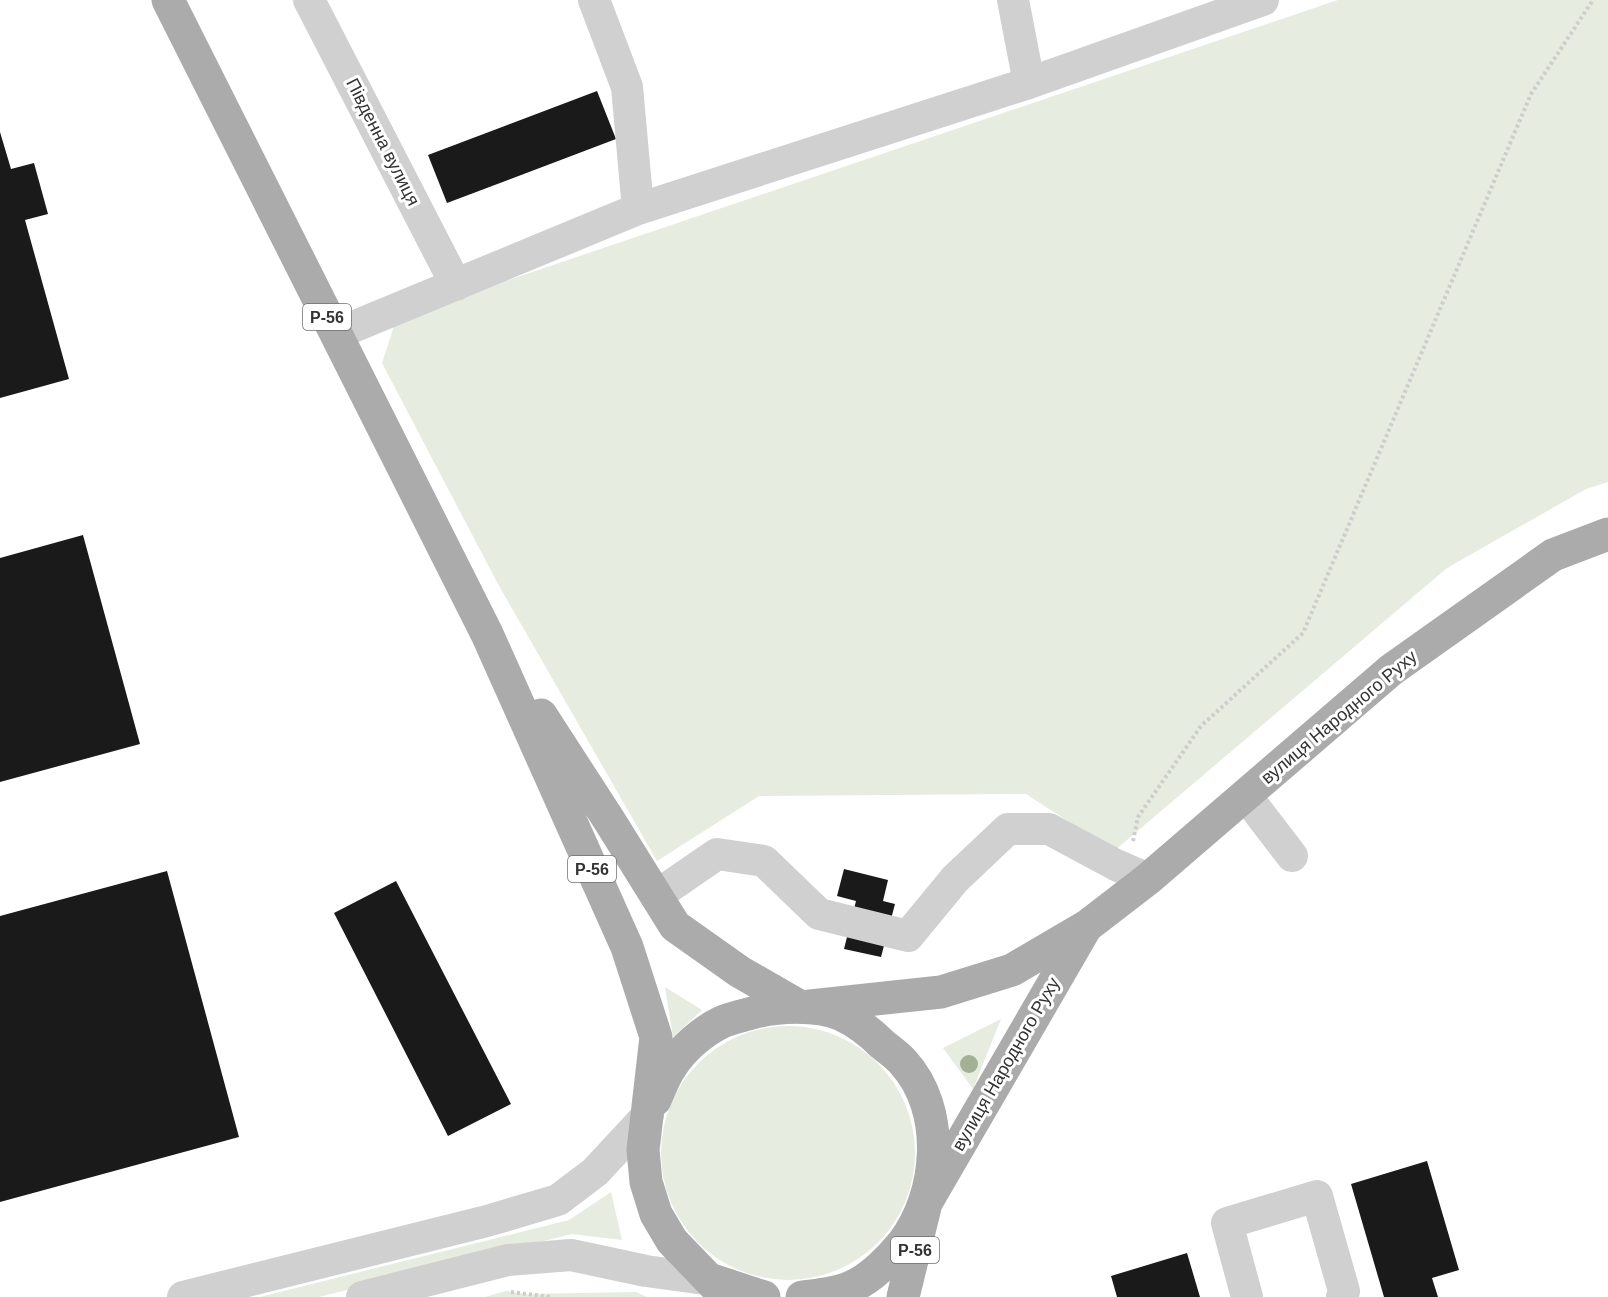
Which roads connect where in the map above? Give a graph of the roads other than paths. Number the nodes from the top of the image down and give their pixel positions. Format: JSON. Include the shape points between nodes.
{"nodes":[{"id":1,"x":168,"y":0,"type":"edge"},
{"id":2,"x":309,"y":0,"type":"edge"},
{"id":3,"x":594,"y":0,"type":"edge"},
{"id":4,"x":1013,"y":0,"type":"edge"},
{"id":5,"x":1263,"y":0,"type":"edge"},
{"id":6,"x":1029,"y":83,"type":"junction"},
{"id":7,"x":638,"y":209,"type":"junction"},
{"id":8,"x":456,"y":285,"type":"junction"},
{"id":9,"x":336,"y":334,"type":"junction"},
{"id":10,"x":1608,"y":534,"type":"edge"},
{"id":11,"x":487,"y":634,"type":"junction"},
{"id":12,"x":1246,"y":796,"type":"junction"},
{"id":13,"x":1292,"y":856,"type":"dead end"},
{"id":14,"x":1148,"y":879,"type":"junction"},
{"id":15,"x":656,"y":896,"type":"junction"},
{"id":16,"x":1087,"y":926,"type":"junction"},
{"id":17,"x":801,"y":1007,"type":"junction"},
{"id":18,"x":648,"y":1115,"type":"junction"},
{"id":19,"x":926,"y":1203,"type":"junction"},
{"id":20,"x":719,"y":1289,"type":"edge"},
{"id":21,"x":183,"y":1297,"type":"edge"},
{"id":22,"x":362,"y":1297,"type":"edge"},
{"id":23,"x":764,"y":1297,"type":"edge"},
{"id":24,"x":802,"y":1297,"type":"edge"},
{"id":25,"x":903,"y":1297,"type":"edge"},
{"id":26,"x":1247,"y":1297,"type":"edge"},
{"id":27,"x":1342,"y":1297,"type":"edge"}],
"edges":[{"from":1,"to":9,"type":"main road","number":"Р-56"},
{"from":2,"to":8,"type":"street","name":"Південна вулиця"},
{"from":3,"to":7,"type":"street","via":[[627,87]]},
{"from":4,"to":6,"type":"street"},
{"from":5,"to":6,"type":"street"},
{"from":6,"to":7,"type":"street"},
{"from":7,"to":8,"type":"street"},
{"from":8,"to":9,"type":"street"},
{"from":9,"to":11,"type":"main road","number":"Р-56"},
{"from":10,"to":12,"type":"main road","name":"вулиця Народного Руху","via":[[1553,555],[1391,670]]},
{"from":11,"to":15,"type":"main road","number":"Р-56"},
{"from":11,"to":18,"type":"main road","number":"Р-56","via":[[627,947],[656,1037]]},
{"from":12,"to":13,"type":"street"},
{"from":12,"to":14,"type":"main road","name":"вулиця Народного Руху"},
{"from":14,"to":15,"type":"street","via":[[1049,829],[1008,829],[955,879],[908,936],[819,914],[764,861],[729,855],[717,854]]},
{"from":14,"to":16,"type":"main road","name":"вулиця Народного Руху"},
{"from":15,"to":17,"type":"main road","number":"Р-56","via":[[675,926],[740,972]]},
{"from":16,"to":17,"type":"main road","name":"вулиця Народного Руху","via":[[1012,970],[941,992]]},
{"from":16,"to":19,"type":"main road","name":"вулиця Народного Руху"},
{"from":17,"to":18,"type":"main road","via":[[770,1008],[722,1022],[694,1041],[671,1066]]},
{"from":17,"to":19,"type":"main road","number":"Р-56","via":[[840,1014],[866,1029],[904,1063],[930,1116],[935,1153]]},
{"from":18,"to":20,"type":"main road","number":"Р-56","via":[[643,1150],[646,1182],[656,1214],[672,1241]]},
{"from":18,"to":21,"type":"street","via":[[595,1172],[558,1200]]},
{"from":19,"to":24,"type":"main road","via":[[912,1231],[872,1273],[852,1287]]},
{"from":19,"to":25,"type":"main road","number":"Р-56"},
{"from":20,"to":22,"type":"street","via":[[571,1255],[508,1260]]},
{"from":20,"to":23,"type":"main road"},
{"from":26,"to":27,"type":"street","via":[[1227,1223],[1317,1196],[1344,1291]]}]}
